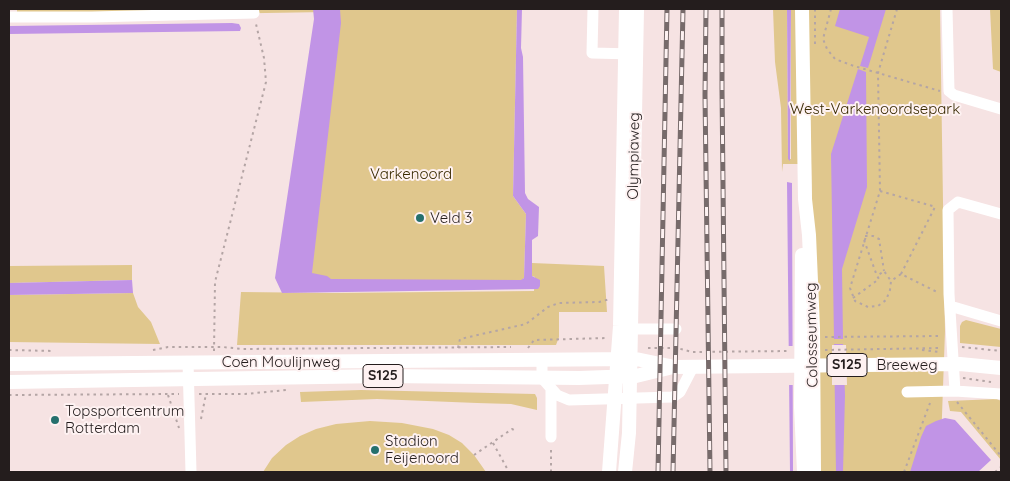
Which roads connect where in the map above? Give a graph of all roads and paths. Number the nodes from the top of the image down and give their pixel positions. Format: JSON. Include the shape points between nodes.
{"nodes":[{"id":1,"x":593,"y":9,"type":"edge"},
{"id":2,"x":626,"y":9,"type":"edge"},
{"id":3,"x":637,"y":9,"type":"edge"},
{"id":4,"x":802,"y":9,"type":"edge"},
{"id":5,"x":831,"y":9,"type":"edge"},
{"id":6,"x":897,"y":9,"type":"edge"},
{"id":7,"x":947,"y":9,"type":"edge"},
{"id":8,"x":253,"y":11,"type":"edge"},
{"id":9,"x":9,"y":17,"type":"edge"},
{"id":10,"x":625,"y":54,"type":"junction"},
{"id":11,"x":878,"y":74,"type":"junction"},
{"id":12,"x":950,"y":93,"type":"junction"},
{"id":13,"x":1001,"y":109,"type":"edge"},
{"id":14,"x":880,"y":191,"type":"junction"},
{"id":15,"x":805,"y":199,"type":"junction"},
{"id":16,"x":935,"y":207,"type":"junction"},
{"id":17,"x":948,"y":210,"type":"junction"},
{"id":18,"x":1001,"y":214,"type":"edge"},
{"id":19,"x":865,"y":236,"type":"junction"},
{"id":20,"x":864,"y":240,"type":"junction"},
{"id":21,"x":621,"y":258,"type":"junction"},
{"id":22,"x":884,"y":271,"type":"junction"},
{"id":23,"x":901,"y":274,"type":"junction"},
{"id":24,"x":877,"y":276,"type":"junction"},
{"id":25,"x":891,"y":281,"type":"junction"},
{"id":26,"x":949,"y":294,"type":"junction"},
{"id":27,"x":853,"y":298,"type":"junction"},
{"id":28,"x":610,"y":299,"type":"dead end"},
{"id":29,"x":950,"y":306,"type":"junction"},
{"id":30,"x":1001,"y":321,"type":"edge"},
{"id":31,"x":632,"y":329,"type":"junction"},
{"id":32,"x":676,"y":329,"type":"dead end"},
{"id":33,"x":953,"y":336,"type":"junction"},
{"id":34,"x":824,"y":337,"type":"dead end"},
{"id":35,"x":609,"y":338,"type":"dead end"},
{"id":36,"x":214,"y":347,"type":"junction"},
{"id":37,"x":458,"y":348,"type":"junction"},
{"id":38,"x":512,"y":348,"type":"dead end"},
{"id":39,"x":9,"y":350,"type":"edge"},
{"id":40,"x":915,"y":350,"type":"dead end"},
{"id":41,"x":58,"y":351,"type":"dead end"},
{"id":42,"x":147,"y":352,"type":"dead end"},
{"id":43,"x":940,"y":352,"type":"dead end"},
{"id":44,"x":538,"y":354,"type":"junction"},
{"id":45,"x":188,"y":362,"type":"junction"},
{"id":46,"x":9,"y":364,"type":"edge"},
{"id":47,"x":673,"y":367,"type":"junction"},
{"id":48,"x":693,"y":367,"type":"junction"},
{"id":49,"x":1001,"y":368,"type":"edge"},
{"id":50,"x":958,"y":377,"type":"dead end"},
{"id":51,"x":542,"y":378,"type":"junction"},
{"id":52,"x":188,"y":379,"type":"junction"},
{"id":53,"x":9,"y":382,"type":"edge"},
{"id":54,"x":992,"y":382,"type":"dead end"},
{"id":55,"x":551,"y":389,"type":"junction"},
{"id":56,"x":934,"y":391,"type":"junction"},
{"id":57,"x":951,"y":391,"type":"junction"},
{"id":58,"x":907,"y":392,"type":"dead end"},
{"id":59,"x":1001,"y":394,"type":"edge"},
{"id":60,"x":9,"y":395,"type":"edge"},
{"id":61,"x":514,"y":430,"type":"dead end"},
{"id":62,"x":612,"y":432,"type":"junction"},
{"id":63,"x":629,"y":433,"type":"junction"},
{"id":64,"x":551,"y":437,"type":"dead end"},
{"id":65,"x":493,"y":443,"type":"junction"},
{"id":66,"x":189,"y":446,"type":"junction"},
{"id":67,"x":474,"y":455,"type":"dead end"},
{"id":68,"x":551,"y":456,"type":"dead end"},
{"id":69,"x":1001,"y":456,"type":"edge"},
{"id":70,"x":1001,"y":467,"type":"edge"},
{"id":71,"x":190,"y":472,"type":"edge"},
{"id":72,"x":508,"y":472,"type":"edge"},
{"id":73,"x":551,"y":472,"type":"edge"},
{"id":74,"x":609,"y":472,"type":"edge"},
{"id":75,"x":625,"y":472,"type":"edge"},
{"id":76,"x":804,"y":472,"type":"edge"},
{"id":77,"x":814,"y":472,"type":"edge"},
{"id":78,"x":904,"y":472,"type":"edge"},
{"id":79,"x":995,"y":472,"type":"edge"}],
"edges":[{"from":1,"to":10,"type":"street","via":[[592,53]]},
{"from":2,"to":10,"type":"main road","name":"Olympiaweg"},
{"from":3,"to":10,"type":"main road","name":"Olympiaweg"},
{"from":4,"to":15,"type":"main road","name":"Colosseumweg"},
{"from":5,"to":11,"type":"path","via":[[824,31],[824,45],[835,59]]},
{"from":6,"to":11,"type":"path"},
{"from":7,"to":12,"type":"street"},
{"from":8,"to":9,"type":"street"},
{"from":8,"to":36,"type":"path","via":[[266,82],[215,282]]},
{"from":10,"to":21,"type":"main road","name":"Olympiaweg"},
{"from":11,"to":12,"type":"path"},
{"from":11,"to":14,"type":"path"},
{"from":12,"to":13,"type":"street"},
{"from":14,"to":16,"type":"path"},
{"from":14,"to":19,"type":"path"},
{"from":15,"to":76,"type":"main road","name":"Colosseumweg","via":[[801,300]]},
{"from":15,"to":77,"type":"main road","name":"Colosseumweg","via":[[812,287]]},
{"from":16,"to":17,"type":"path"},
{"from":16,"to":23,"type":"path"},
{"from":17,"to":18,"type":"street","via":[[958,202]]},
{"from":17,"to":26,"type":"street"},
{"from":19,"to":20,"type":"path"},
{"from":19,"to":22,"type":"path","via":[[879,239]]},
{"from":20,"to":24,"type":"path"},
{"from":20,"to":27,"type":"path","via":[[850,284]]},
{"from":21,"to":31,"type":"main road","name":"Olympiaweg"},
{"from":21,"to":62,"type":"main road","name":"Olympiaweg"},
{"from":22,"to":24,"type":"path"},
{"from":22,"to":25,"type":"path"},
{"from":23,"to":25,"type":"path"},
{"from":23,"to":26,"type":"path","via":[[941,294]]},
{"from":24,"to":27,"type":"path","via":[[879,279]]},
{"from":25,"to":27,"type":"path","via":[[886,300],[878,306],[864,306]]},
{"from":26,"to":29,"type":"street"},
{"from":28,"to":37,"type":"path","via":[[559,303],[548,307],[526,324],[460,339]]},
{"from":29,"to":30,"type":"street"},
{"from":29,"to":33,"type":"street"},
{"from":31,"to":32,"type":"street"},
{"from":31,"to":63,"type":"main road","name":"Olympiaweg"},
{"from":33,"to":34,"type":"path"},
{"from":33,"to":57,"type":"street"},
{"from":35,"to":44,"type":"path","via":[[534,340],[526,349]]},
{"from":36,"to":37,"type":"path","name":"Coen Moulijnweg"},
{"from":36,"to":42,"type":"path","name":"Coen Moulijnweg","via":[[168,347]]},
{"from":37,"to":38,"type":"path","name":"Coen Moulijnweg"},
{"from":39,"to":41,"type":"path"},
{"from":40,"to":43,"type":"path"},
{"from":44,"to":45,"type":"main road","name":"Coen Moulijnweg","number":"S125"},
{"from":44,"to":47,"type":"main road","name":"Coen Moulijnweg","number":"S125","via":[[579,359],[636,359]]},
{"from":44,"to":51,"type":"street"},
{"from":45,"to":46,"type":"main road","name":"Coen Moulijnweg","number":"S125"},
{"from":45,"to":52,"type":"street"},
{"from":47,"to":48,"type":"main road","name":"Coen Moulijnweg","number":"S125"},
{"from":47,"to":51,"type":"main road","name":"Coen Moulijnweg","number":"S125","via":[[636,376]]},
{"from":48,"to":49,"type":"main road","name":"Breeweg","number":"S125","via":[[971,364]]},
{"from":48,"to":55,"type":"street","via":[[673,398],[579,400],[561,398]]},
{"from":50,"to":54,"type":"path"},
{"from":51,"to":52,"type":"main road","name":"Coen Moulijnweg","number":"S125"},
{"from":51,"to":55,"type":"street"},
{"from":52,"to":53,"type":"main road","name":"Coen Moulijnweg","number":"S125"},
{"from":52,"to":66,"type":"street"},
{"from":55,"to":64,"type":"street"},
{"from":56,"to":57,"type":"street","name":"Breeweg"},
{"from":56,"to":58,"type":"street","name":"Breeweg"},
{"from":56,"to":78,"type":"path"},
{"from":57,"to":59,"type":"street","name":"Breeweg"},
{"from":57,"to":69,"type":"path"},
{"from":60,"to":66,"type":"path","via":[[168,394]]},
{"from":61,"to":65,"type":"path","via":[[512,428]]},
{"from":62,"to":63,"type":"main road"},
{"from":62,"to":74,"type":"main road","name":"Olympiaweg"},
{"from":63,"to":75,"type":"main road","name":"Olympiaweg"},
{"from":65,"to":67,"type":"path"},
{"from":65,"to":72,"type":"path"},
{"from":66,"to":71,"type":"street"},
{"from":68,"to":73,"type":"path"},
{"from":70,"to":79,"type":"path"}]}
